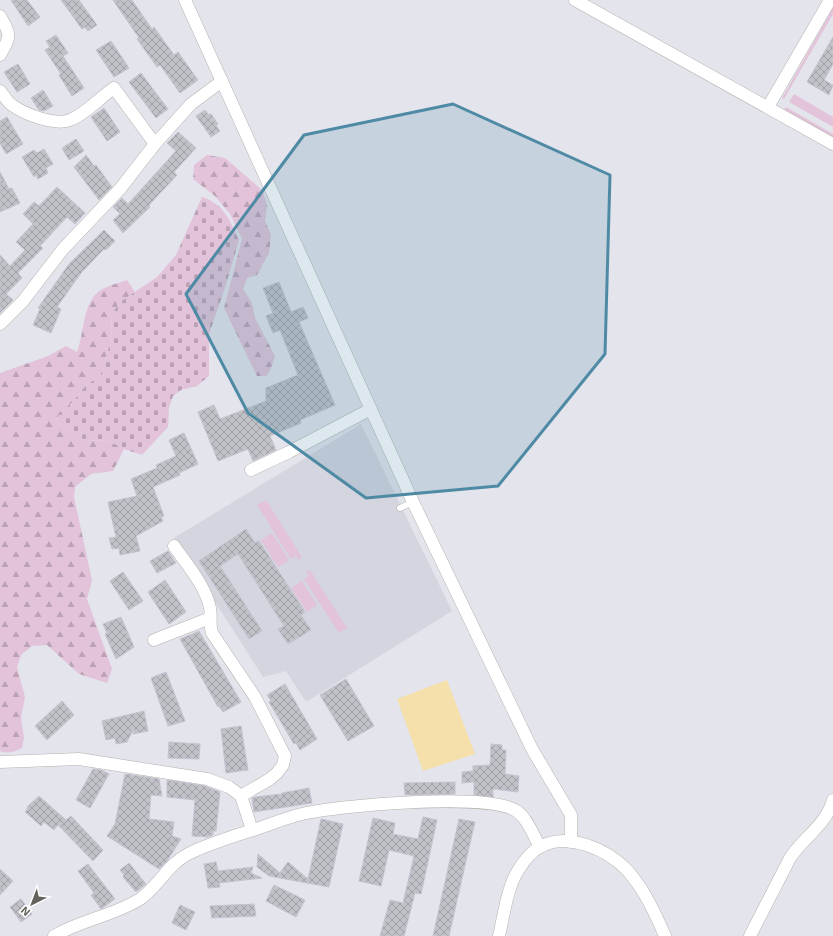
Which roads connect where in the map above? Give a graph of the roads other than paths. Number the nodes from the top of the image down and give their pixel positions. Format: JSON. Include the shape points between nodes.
{"nodes":[{"id":1,"x":185,"y":0,"type":"edge"},
{"id":2,"x":575,"y":0,"type":"edge"},
{"id":3,"x":830,"y":0,"type":"edge"},
{"id":4,"x":590,"y":4,"type":"edge"},
{"id":5,"x":0,"y":16,"type":"edge"},
{"id":6,"x":0,"y":55,"type":"edge"},
{"id":7,"x":222,"y":82,"type":"junction"},
{"id":8,"x":0,"y":91,"type":"edge"},
{"id":9,"x":768,"y":107,"type":"junction"},
{"id":10,"x":155,"y":144,"type":"junction"},
{"id":11,"x":833,"y":144,"type":"edge"},
{"id":12,"x":0,"y":324,"type":"edge"},
{"id":13,"x":371,"y":409,"type":"junction"},
{"id":14,"x":251,"y":470,"type":"dead end"},
{"id":15,"x":413,"y":502,"type":"junction"},
{"id":16,"x":400,"y":508,"type":"dead end"},
{"id":17,"x":174,"y":546,"type":"dead end"},
{"id":18,"x":210,"y":618,"type":"junction"},
{"id":19,"x":154,"y":640,"type":"dead end"},
{"id":20,"x":0,"y":762,"type":"edge"},
{"id":21,"x":241,"y":796,"type":"junction"},
{"id":22,"x":833,"y":800,"type":"edge"},
{"id":23,"x":252,"y":830,"type":"junction"},
{"id":24,"x":571,"y":842,"type":"junction"},
{"id":25,"x":540,"y":847,"type":"junction"},
{"id":26,"x":54,"y":936,"type":"edge"},
{"id":27,"x":499,"y":936,"type":"edge"},
{"id":28,"x":665,"y":936,"type":"edge"},
{"id":29,"x":750,"y":936,"type":"edge"}],
"edges":[{"from":1,"to":7,"type":"street"},
{"from":2,"to":4,"type":"street"},
{"from":3,"to":9,"type":"street"},
{"from":4,"to":9,"type":"street"},
{"from":5,"to":6,"type":"street","via":[[10,32],[10,39]]},
{"from":7,"to":10,"type":"street","via":[[191,104]]},
{"from":7,"to":13,"type":"street"},
{"from":8,"to":10,"type":"street","via":[[11,104],[31,114],[49,121],[68,121],[114,88]]},
{"from":9,"to":11,"type":"street"},
{"from":10,"to":12,"type":"street","via":[[120,189],[63,249],[24,301]]},
{"from":13,"to":14,"type":"street"},
{"from":13,"to":15,"type":"street"},
{"from":15,"to":16,"type":"lane"},
{"from":15,"to":24,"type":"street","via":[[532,749],[570,815]]},
{"from":17,"to":18,"type":"street","via":[[200,585],[210,609]]},
{"from":18,"to":19,"type":"street"},
{"from":18,"to":21,"type":"street","via":[[209,626],[212,633],[256,697],[285,756],[277,774]]},
{"from":20,"to":21,"type":"street","via":[[79,760],[117,764],[207,779]]},
{"from":21,"to":23,"type":"street"},
{"from":22,"to":29,"type":"street","via":[[826,816],[790,858]]},
{"from":23,"to":25,"type":"street","via":[[312,812],[391,803],[465,802],[494,804],[514,810],[523,817]]},
{"from":23,"to":26,"type":"street","via":[[187,854],[174,863],[140,899]]},
{"from":24,"to":25,"type":"street"},
{"from":24,"to":28,"type":"street","via":[[604,853],[627,870],[655,912]]},
{"from":25,"to":27,"type":"street","via":[[519,869],[513,882]]}]}
